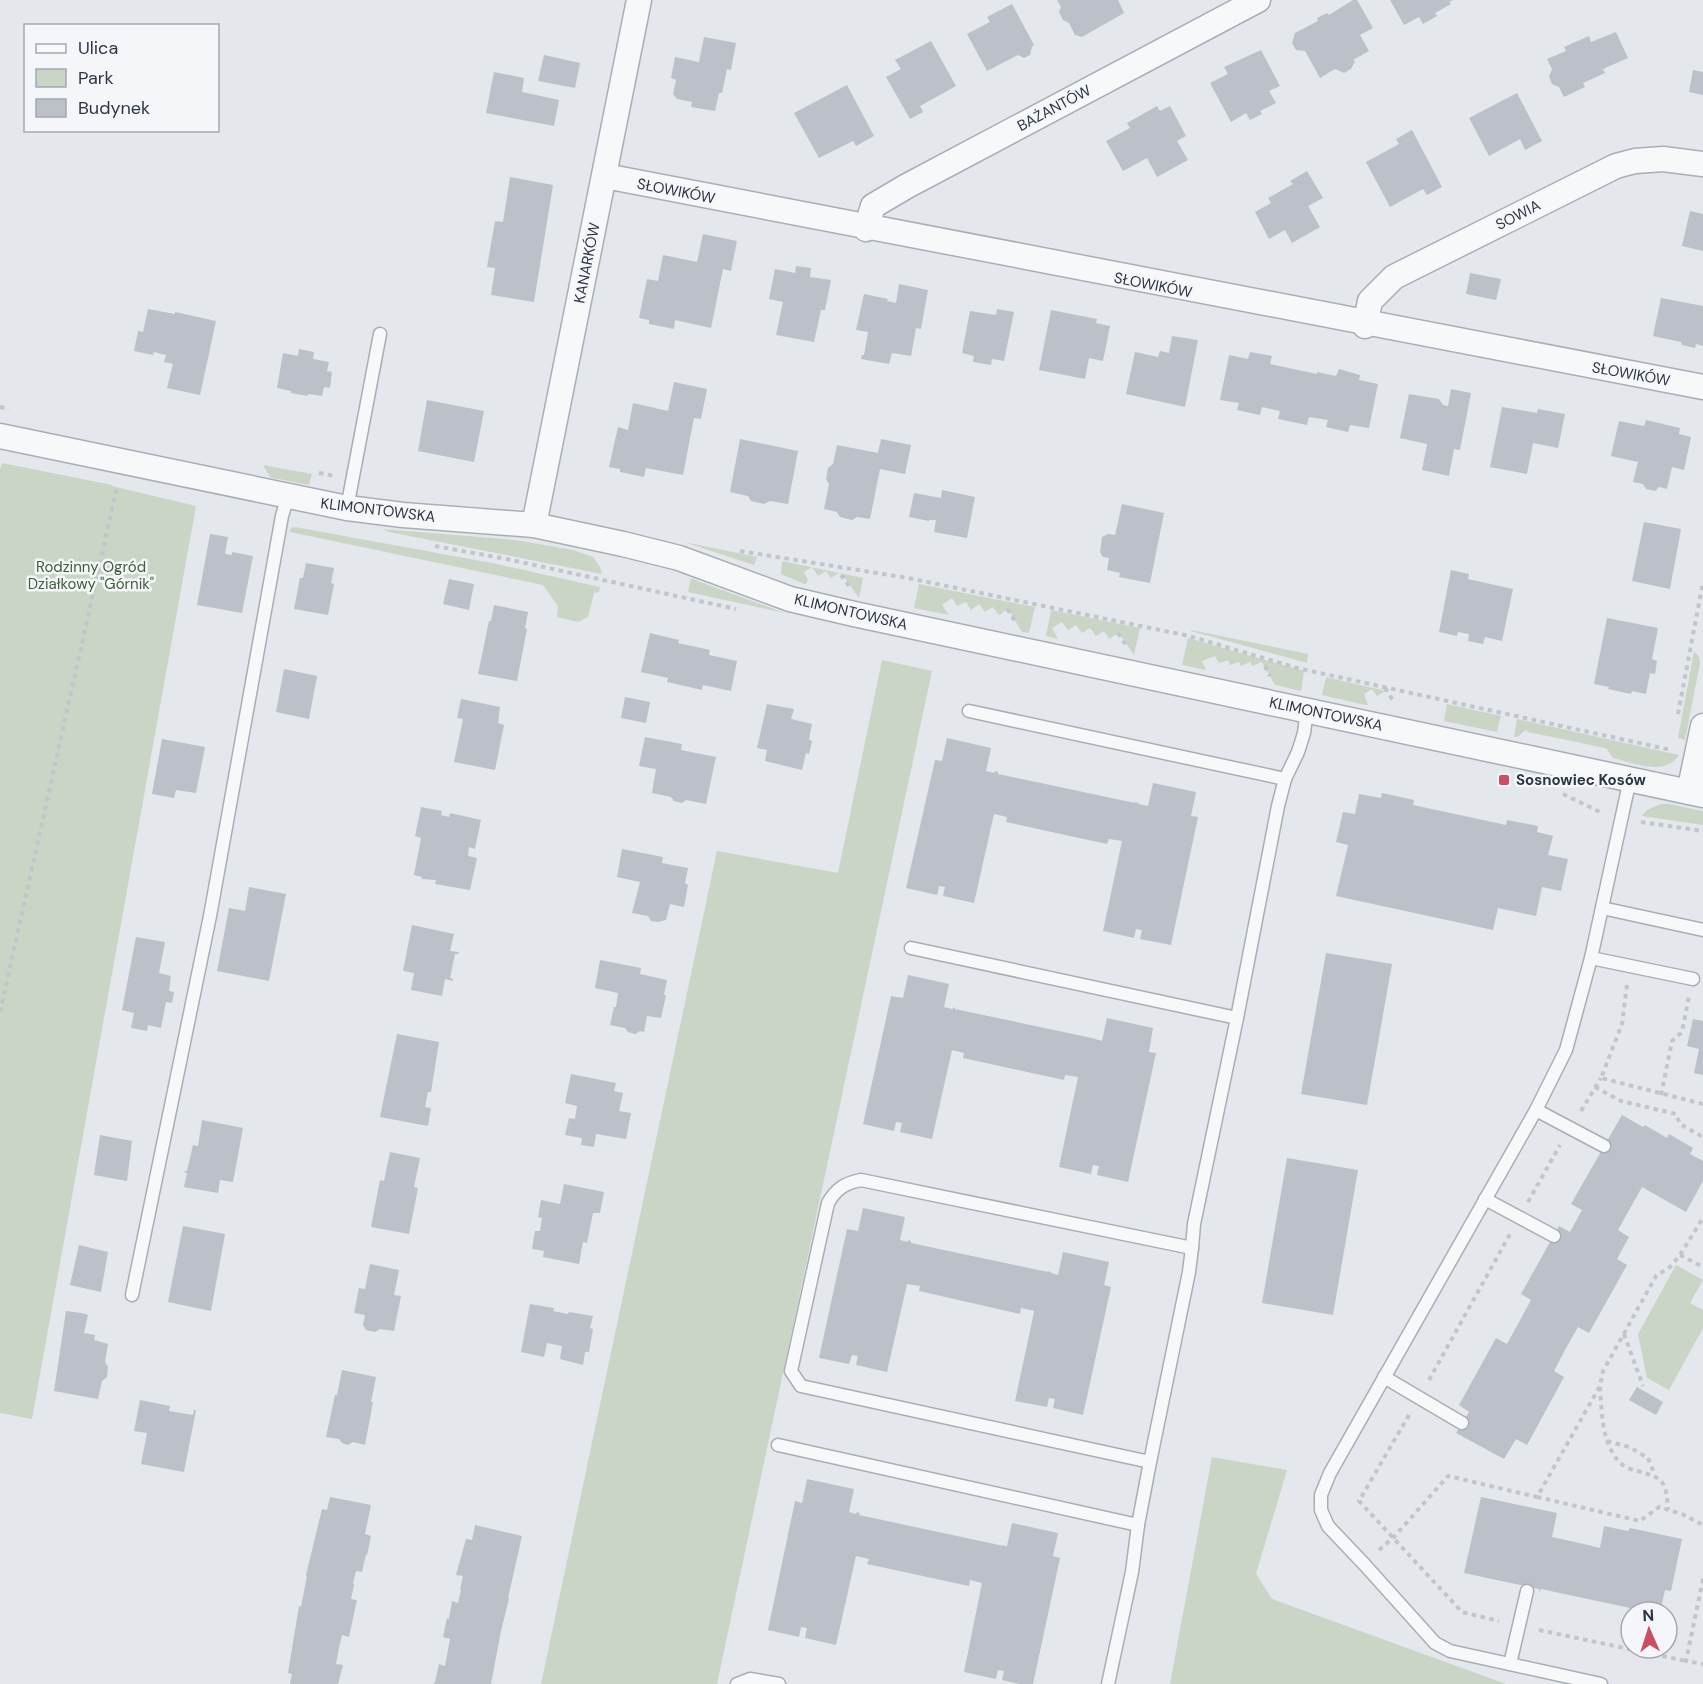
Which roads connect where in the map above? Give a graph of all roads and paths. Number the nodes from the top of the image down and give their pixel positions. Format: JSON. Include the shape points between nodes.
{"nodes":[{"id":1,"x":639,"y":0,"type":"edge"},
{"id":2,"x":1258,"y":0,"type":"edge"},
{"id":3,"x":1703,"y":164,"type":"edge"},
{"id":4,"x":605,"y":176,"type":"junction"},
{"id":5,"x":866,"y":229,"type":"junction"},
{"id":6,"x":1365,"y":326,"type":"junction"},
{"id":7,"x":380,"y":334,"type":"dead end"},
{"id":8,"x":1703,"y":387,"type":"edge"},
{"id":9,"x":0,"y":407,"type":"edge"},
{"id":10,"x":13,"y":410,"type":"dead end"},
{"id":11,"x":0,"y":436,"type":"edge"},
{"id":12,"x":316,"y":472,"type":"dead end"},
{"id":13,"x":352,"y":479,"type":"junction"},
{"id":14,"x":118,"y":481,"type":"dead end"},
{"id":15,"x":288,"y":496,"type":"junction"},
{"id":16,"x":346,"y":508,"type":"junction"},
{"id":17,"x":534,"y":525,"type":"junction"},
{"id":18,"x":732,"y":549,"type":"dead end"},
{"id":19,"x":1703,"y":582,"type":"edge"},
{"id":20,"x":1307,"y":710,"type":"junction"},
{"id":21,"x":969,"y":711,"type":"dead end"},
{"id":22,"x":1678,"y":718,"type":"dead end"},
{"id":23,"x":1703,"y":726,"type":"edge"},
{"id":24,"x":1698,"y":754,"type":"junction"},
{"id":25,"x":1285,"y":779,"type":"junction"},
{"id":26,"x":1630,"y":779,"type":"junction"},
{"id":27,"x":1696,"y":793,"type":"edge"},
{"id":28,"x":1602,"y":908,"type":"junction"},
{"id":29,"x":1703,"y":930,"type":"edge"},
{"id":30,"x":911,"y":948,"type":"dead end"},
{"id":31,"x":1591,"y":958,"type":"junction"},
{"id":32,"x":1629,"y":967,"type":"junction"},
{"id":33,"x":1693,"y":979,"type":"joint"},
{"id":34,"x":0,"y":1012,"type":"edge"},
{"id":35,"x":1237,"y":1018,"type":"junction"},
{"id":36,"x":1601,"y":1078,"type":"junction"},
{"id":37,"x":1595,"y":1087,"type":"junction"},
{"id":38,"x":1661,"y":1095,"type":"junction"},
{"id":39,"x":1703,"y":1104,"type":"edge"},
{"id":40,"x":1536,"y":1110,"type":"junction"},
{"id":41,"x":1570,"y":1128,"type":"junction"},
{"id":42,"x":1703,"y":1137,"type":"edge"},
{"id":43,"x":1604,"y":1146,"type":"dead end"},
{"id":44,"x":1485,"y":1199,"type":"junction"},
{"id":45,"x":1519,"y":1218,"type":"junction"},
{"id":46,"x":1703,"y":1218,"type":"edge"},
{"id":47,"x":1554,"y":1236,"type":"dead end"},
{"id":48,"x":1192,"y":1248,"type":"junction"},
{"id":49,"x":1680,"y":1255,"type":"junction"},
{"id":50,"x":1703,"y":1267,"type":"edge"},
{"id":51,"x":132,"y":1295,"type":"dead end"},
{"id":52,"x":1624,"y":1334,"type":"junction"},
{"id":53,"x":1384,"y":1377,"type":"junction"},
{"id":54,"x":1600,"y":1386,"type":"junction"},
{"id":55,"x":1643,"y":1386,"type":"dead end"},
{"id":56,"x":1419,"y":1398,"type":"junction"},
{"id":57,"x":1462,"y":1423,"type":"dead end"},
{"id":58,"x":1606,"y":1441,"type":"junction"},
{"id":59,"x":778,"y":1445,"type":"dead end"},
{"id":60,"x":1150,"y":1462,"type":"junction"},
{"id":61,"x":1655,"y":1475,"type":"junction"},
{"id":62,"x":1537,"y":1497,"type":"junction"},
{"id":63,"x":1668,"y":1510,"type":"junction"},
{"id":64,"x":1138,"y":1525,"type":"junction"},
{"id":65,"x":1703,"y":1525,"type":"edge"},
{"id":66,"x":1393,"y":1538,"type":"junction"},
{"id":67,"x":1364,"y":1564,"type":"junction"},
{"id":68,"x":1703,"y":1579,"type":"edge"},
{"id":69,"x":1527,"y":1591,"type":"dead end"},
{"id":70,"x":1519,"y":1625,"type":"junction"},
{"id":71,"x":1686,"y":1661,"type":"junction"},
{"id":72,"x":1510,"y":1664,"type":"junction"},
{"id":73,"x":1703,"y":1664,"type":"edge"},
{"id":74,"x":737,"y":1684,"type":"edge"},
{"id":75,"x":779,"y":1684,"type":"edge"},
{"id":76,"x":1108,"y":1684,"type":"edge"},
{"id":77,"x":1601,"y":1684,"type":"edge"}],
"edges":[{"from":1,"to":4,"type":"street","name":"KANARKÓW"},
{"from":2,"to":5,"type":"street","name":"BAŻANTÓW","via":[[907,186],[873,206]]},
{"from":3,"to":6,"type":"street","name":"SOWIA","via":[[1663,159],[1616,166],[1394,277],[1370,301]]},
{"from":4,"to":5,"type":"street","name":"SŁOWIKÓW"},
{"from":4,"to":17,"type":"street","name":"KANARKÓW"},
{"from":5,"to":6,"type":"street","name":"SŁOWIKÓW"},
{"from":6,"to":8,"type":"street","name":"SŁOWIKÓW"},
{"from":7,"to":13,"type":"lane"},
{"from":9,"to":10,"type":"path"},
{"from":11,"to":15,"type":"street","name":"KLIMONTOWSKA"},
{"from":12,"to":13,"type":"path"},
{"from":13,"to":16,"type":"lane"},
{"from":14,"to":34,"type":"path"},
{"from":15,"to":16,"type":"street","name":"KLIMONTOWSKA"},
{"from":15,"to":51,"type":"lane","via":[[210,916]]},
{"from":16,"to":17,"type":"street","name":"KLIMONTOWSKA"},
{"from":17,"to":20,"type":"street","name":"KLIMONTOWSKA","via":[[679,558],[798,601]]},
{"from":18,"to":24,"type":"path","via":[[908,578],[1180,634],[1297,668]]},
{"from":19,"to":22,"type":"path"},
{"from":20,"to":25,"type":"lane","via":[[1304,734]]},
{"from":20,"to":26,"type":"street","name":"KLIMONTOWSKA"},
{"from":21,"to":25,"type":"lane"},
{"from":23,"to":24,"type":"street"},
{"from":24,"to":27,"type":"street"},
{"from":25,"to":35,"type":"lane"},
{"from":26,"to":27,"type":"street","name":"KLIMONTOWSKA"},
{"from":26,"to":28,"type":"lane"},
{"from":28,"to":29,"type":"lane"},
{"from":28,"to":31,"type":"lane"},
{"from":30,"to":35,"type":"lane"},
{"from":31,"to":32,"type":"lane"},
{"from":31,"to":40,"type":"lane","via":[[1566,1050]]},
{"from":32,"to":33,"type":"lane"},
{"from":32,"to":36,"type":"path","via":[[1622,1024]]},
{"from":33,"to":38,"type":"path","via":[[1682,1032],[1672,1041]]},
{"from":35,"to":48,"type":"lane"},
{"from":36,"to":37,"type":"path"},
{"from":36,"to":38,"type":"path"},
{"from":37,"to":41,"type":"path"},
{"from":37,"to":42,"type":"path","via":[[1621,1101],[1676,1114],[1680,1124]]},
{"from":38,"to":39,"type":"path"},
{"from":40,"to":41,"type":"lane"},
{"from":40,"to":44,"type":"lane"},
{"from":41,"to":43,"type":"lane"},
{"from":41,"to":45,"type":"path"},
{"from":44,"to":45,"type":"lane"},
{"from":44,"to":53,"type":"lane"},
{"from":45,"to":47,"type":"lane"},
{"from":45,"to":56,"type":"path"},
{"from":46,"to":49,"type":"path"},
{"from":48,"to":60,"type":"lane"},
{"from":48,"to":60,"type":"lane","via":[[861,1180],[847,1183],[834,1192],[828,1203],[791,1371],[801,1386]]},
{"from":49,"to":50,"type":"path"},
{"from":49,"to":52,"type":"path","via":[[1671,1268],[1656,1276]]},
{"from":52,"to":54,"type":"path","via":[[1603,1371]]},
{"from":52,"to":55,"type":"path"},
{"from":53,"to":56,"type":"lane"},
{"from":53,"to":67,"type":"lane","via":[[1321,1495],[1328,1526]]},
{"from":54,"to":58,"type":"path"},
{"from":54,"to":62,"type":"path"},
{"from":56,"to":57,"type":"lane"},
{"from":56,"to":66,"type":"path","via":[[1359,1501]]},
{"from":58,"to":61,"type":"path","via":[[1621,1464]]},
{"from":58,"to":61,"type":"path","via":[[1629,1447],[1648,1458]]},
{"from":59,"to":64,"type":"lane"},
{"from":60,"to":64,"type":"lane"},
{"from":61,"to":63,"type":"path","via":[[1666,1489]]},
{"from":62,"to":63,"type":"path","via":[[1640,1521],[1659,1507]]},
{"from":62,"to":66,"type":"path","via":[[1448,1476]]},
{"from":63,"to":65,"type":"path"},
{"from":64,"to":76,"type":"lane"},
{"from":66,"to":67,"type":"path"},
{"from":66,"to":70,"type":"path","via":[[1462,1612]]},
{"from":67,"to":72,"type":"lane","via":[[1435,1643],[1450,1651]]},
{"from":68,"to":71,"type":"path"},
{"from":69,"to":70,"type":"lane"},
{"from":70,"to":71,"type":"path"},
{"from":70,"to":72,"type":"lane"},
{"from":71,"to":73,"type":"path"},
{"from":72,"to":77,"type":"lane"},
{"from":74,"to":75,"type":"lane","via":[[750,1679]]}]}
